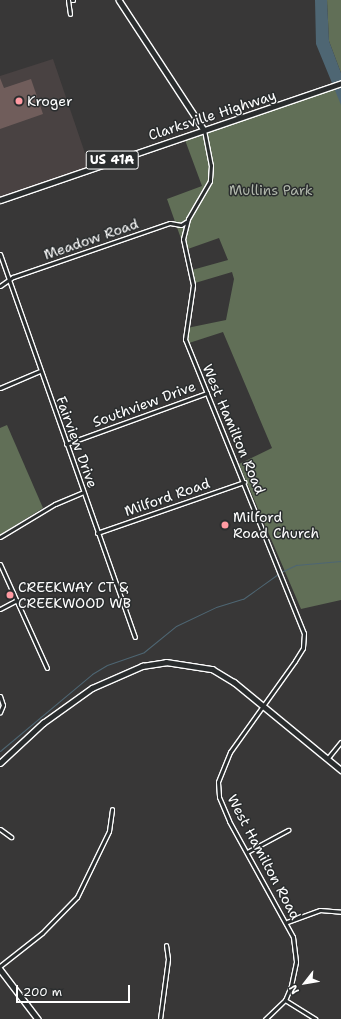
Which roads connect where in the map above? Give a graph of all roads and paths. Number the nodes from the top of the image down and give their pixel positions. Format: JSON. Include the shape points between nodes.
{"nodes":[{"id":1,"x":68,"y":0,"type":"edge"},
{"id":2,"x":119,"y":0,"type":"edge"},
{"id":3,"x":70,"y":14,"type":"dead end"},
{"id":4,"x":341,"y":83,"type":"edge"},
{"id":5,"x":204,"y":130,"type":"junction"},
{"id":6,"x":0,"y":200,"type":"edge"},
{"id":7,"x":188,"y":219,"type":"junction"},
{"id":8,"x":0,"y":254,"type":"edge"},
{"id":9,"x":9,"y":280,"type":"junction"},
{"id":10,"x":0,"y":286,"type":"edge"},
{"id":11,"x":40,"y":371,"type":"junction"},
{"id":12,"x":0,"y":388,"type":"edge"},
{"id":13,"x":207,"y":394,"type":"junction"},
{"id":14,"x":66,"y":444,"type":"junction"},
{"id":15,"x":244,"y":482,"type":"junction"},
{"id":16,"x":83,"y":492,"type":"junction"},
{"id":17,"x":97,"y":533,"type":"junction"},
{"id":18,"x":0,"y":537,"type":"edge"},
{"id":19,"x":0,"y":564,"type":"edge"},
{"id":20,"x":17,"y":600,"type":"junction"},
{"id":21,"x":0,"y":609,"type":"edge"},
{"id":22,"x":135,"y":637,"type":"dead end"},
{"id":23,"x":47,"y":668,"type":"dead end"},
{"id":24,"x":0,"y":696,"type":"edge"},
{"id":25,"x":264,"y":707,"type":"junction"},
{"id":26,"x":0,"y":712,"type":"edge"},
{"id":27,"x":341,"y":742,"type":"edge"},
{"id":28,"x":327,"y":759,"type":"junction"},
{"id":29,"x":0,"y":763,"type":"edge"},
{"id":30,"x":341,"y":770,"type":"edge"},
{"id":31,"x":112,"y":809,"type":"dead end"},
{"id":32,"x":0,"y":829,"type":"edge"},
{"id":33,"x":288,"y":830,"type":"dead end"},
{"id":34,"x":11,"y":837,"type":"dead end"},
{"id":35,"x":247,"y":852,"type":"junction"},
{"id":36,"x":341,"y":912,"type":"edge"},
{"id":37,"x":287,"y":922,"type":"junction"},
{"id":38,"x":166,"y":945,"type":"dead end"},
{"id":39,"x":0,"y":968,"type":"edge"},
{"id":40,"x":285,"y":1000,"type":"junction"},
{"id":41,"x":38,"y":1019,"type":"edge"},
{"id":42,"x":160,"y":1019,"type":"edge"},
{"id":43,"x":265,"y":1019,"type":"edge"},
{"id":44,"x":315,"y":1019,"type":"edge"}],
"edges":[{"from":1,"to":3,"type":"street"},
{"from":2,"to":5,"type":"street"},
{"from":4,"to":5,"type":"main road","name":"Clarksville Highway","number":"US 41A"},
{"from":5,"to":6,"type":"main road","name":"Clarksville Highway","number":"US 41A"},
{"from":5,"to":7,"type":"street","name":"West Hamilton Road","via":[[211,165],[210,182]]},
{"from":7,"to":9,"type":"street","name":"Meadow Road","via":[[181,226],[170,223]]},
{"from":7,"to":13,"type":"street","name":"West Hamilton Road","via":[[183,239],[184,254],[193,285],[185,339]]},
{"from":8,"to":9,"type":"street","name":"Fairview Drive"},
{"from":9,"to":10,"type":"street","name":"Meadow Road"},
{"from":9,"to":11,"type":"street","name":"Fairview Drive"},
{"from":11,"to":12,"type":"street"},
{"from":11,"to":14,"type":"street","name":"Fairview Drive"},
{"from":13,"to":14,"type":"street","name":"Southview Drive"},
{"from":13,"to":15,"type":"street","name":"West Hamilton Road"},
{"from":14,"to":16,"type":"street","name":"Fairview Drive"},
{"from":15,"to":17,"type":"street","name":"Milford Road"},
{"from":15,"to":25,"type":"street","name":"West Hamilton Road","via":[[302,621],[304,642]]},
{"from":16,"to":17,"type":"street","name":"Fairview Drive"},
{"from":16,"to":18,"type":"street","via":[[54,504]]},
{"from":17,"to":22,"type":"street","name":"Fairview Drive"},
{"from":19,"to":20,"type":"street"},
{"from":20,"to":21,"type":"street"},
{"from":20,"to":23,"type":"street"},
{"from":24,"to":26,"type":"street","via":[[3,705]]},
{"from":25,"to":28,"type":"street"},
{"from":25,"to":29,"type":"street","via":[[212,669],[166,662],[142,666],[112,677],[72,702],[37,728]]},
{"from":25,"to":35,"type":"street","name":"West Hamilton Road","via":[[230,752],[219,774],[219,797]]},
{"from":27,"to":28,"type":"street"},
{"from":28,"to":30,"type":"street"},
{"from":31,"to":39,"type":"street","via":[[107,836],[77,897],[42,933]]},
{"from":32,"to":34,"type":"street"},
{"from":33,"to":35,"type":"street"},
{"from":35,"to":37,"type":"street","name":"West Hamilton Road"},
{"from":36,"to":37,"type":"street","via":[[320,910]]},
{"from":37,"to":40,"type":"street","name":"West Hamilton Road","via":[[293,937],[296,962]]},
{"from":38,"to":42,"type":"street","via":[[168,959]]},
{"from":39,"to":41,"type":"street"},
{"from":40,"to":43,"type":"street"},
{"from":40,"to":44,"type":"street"}]}
